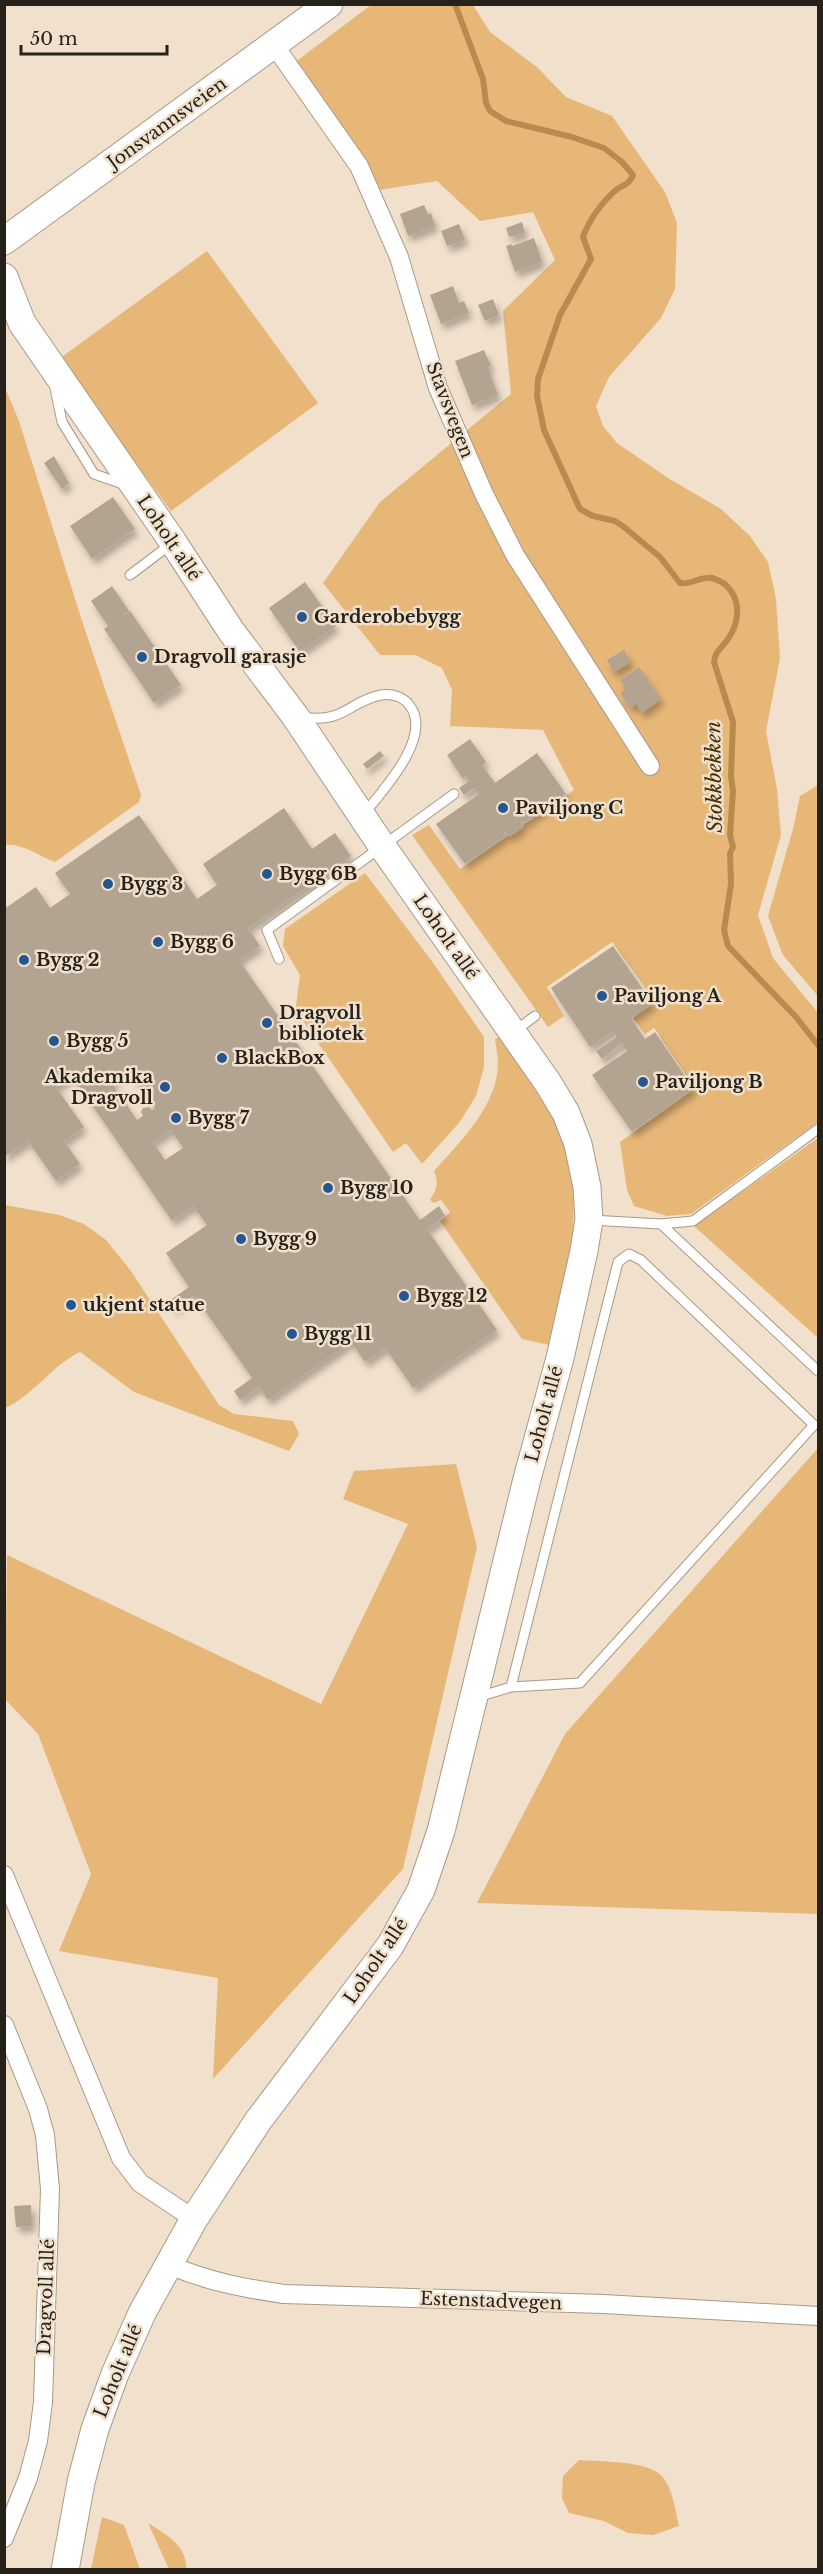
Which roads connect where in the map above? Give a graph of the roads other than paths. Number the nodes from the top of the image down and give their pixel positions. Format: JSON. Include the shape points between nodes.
{"nodes":[{"id":1,"x":329,"y":4,"type":"edge"},
{"id":2,"x":274,"y":45,"type":"junction"},
{"id":3,"x":4,"y":241,"type":"edge"},
{"id":4,"x":4,"y":277,"type":"edge"},
{"id":5,"x":13,"y":317,"type":"edge"},
{"id":6,"x":173,"y":542,"type":"junction"},
{"id":7,"x":130,"y":575,"type":"dead end"},
{"id":8,"x":295,"y":716,"type":"junction"},
{"id":9,"x":650,"y":766,"type":"dead end"},
{"id":10,"x":454,"y":794,"type":"dead end"},
{"id":11,"x":363,"y":816,"type":"junction"},
{"id":12,"x":382,"y":846,"type":"junction"},
{"id":13,"x":279,"y":959,"type":"dead end"},
{"id":14,"x":535,"y":1016,"type":"dead end"},
{"id":15,"x":513,"y":1032,"type":"junction"},
{"id":16,"x":819,"y":1129,"type":"edge"},
{"id":17,"x":589,"y":1220,"type":"junction"},
{"id":18,"x":661,"y":1224,"type":"junction"},
{"id":19,"x":819,"y":1371,"type":"edge"},
{"id":20,"x":511,"y":1687,"type":"junction"},
{"id":21,"x":473,"y":1699,"type":"junction"},
{"id":22,"x":4,"y":1875,"type":"edge"},
{"id":23,"x":4,"y":2025,"type":"edge"},
{"id":24,"x":11,"y":2057,"type":"edge"},
{"id":25,"x":194,"y":2219,"type":"junction"},
{"id":26,"x":167,"y":2264,"type":"junction"},
{"id":27,"x":819,"y":2316,"type":"edge"},
{"id":28,"x":4,"y":2538,"type":"edge"},
{"id":29,"x":64,"y":2570,"type":"edge"}],
"edges":[{"from":1,"to":2,"type":"street","name":"Jonsvannsveien"},
{"from":2,"to":3,"type":"street","name":"Jonsvannsveien"},
{"from":2,"to":9,"type":"street","name":"Stavsvegen","via":[[359,166],[399,257],[438,388],[515,555]]},
{"from":4,"to":5,"type":"street","name":"Loholt allé","via":[[10,286]]},
{"from":5,"to":6,"type":"street","name":"Loholt allé"},
{"from":6,"to":7,"type":"lane"},
{"from":6,"to":8,"type":"street","name":"Loholt allé","via":[[231,631]]},
{"from":8,"to":11,"type":"street","name":"Loholt allé"},
{"from":8,"to":11,"type":"lane","via":[[326,719],[379,695],[396,696],[411,707],[417,727],[413,744]]},
{"from":10,"to":12,"type":"lane"},
{"from":11,"to":12,"type":"street","name":"Loholt allé"},
{"from":12,"to":13,"type":"lane","via":[[267,930]]},
{"from":12,"to":15,"type":"street","name":"Loholt allé"},
{"from":14,"to":15,"type":"lane"},
{"from":15,"to":17,"type":"street","name":"Loholt allé","via":[[553,1090],[572,1128],[587,1187]]},
{"from":16,"to":18,"type":"lane","via":[[693,1221]]},
{"from":17,"to":18,"type":"lane"},
{"from":17,"to":21,"type":"street","name":"Loholt allé","via":[[560,1358]]},
{"from":18,"to":19,"type":"lane"},
{"from":20,"to":20,"type":"lane","via":[[580,1683],[814,1425],[641,1260],[628,1254],[618,1262]]},
{"from":20,"to":21,"type":"lane"},
{"from":21,"to":25,"type":"street","name":"Loholt allé","via":[[441,1831],[416,1899],[390,1946],[258,2121]]},
{"from":22,"to":25,"type":"street","via":[[121,2158],[140,2183]]},
{"from":23,"to":24,"type":"street","name":"Dragvoll allé"},
{"from":24,"to":28,"type":"street","name":"Dragvoll allé","via":[[32,2090],[45,2135],[50,2189],[43,2402],[38,2441]]},
{"from":25,"to":26,"type":"street","name":"Loholt allé"},
{"from":26,"to":27,"type":"street","name":"Estenstadvegen","via":[[232,2287],[284,2294],[603,2304]]},
{"from":26,"to":29,"type":"street","name":"Loholt allé","via":[[124,2354],[95,2429]]}]}
